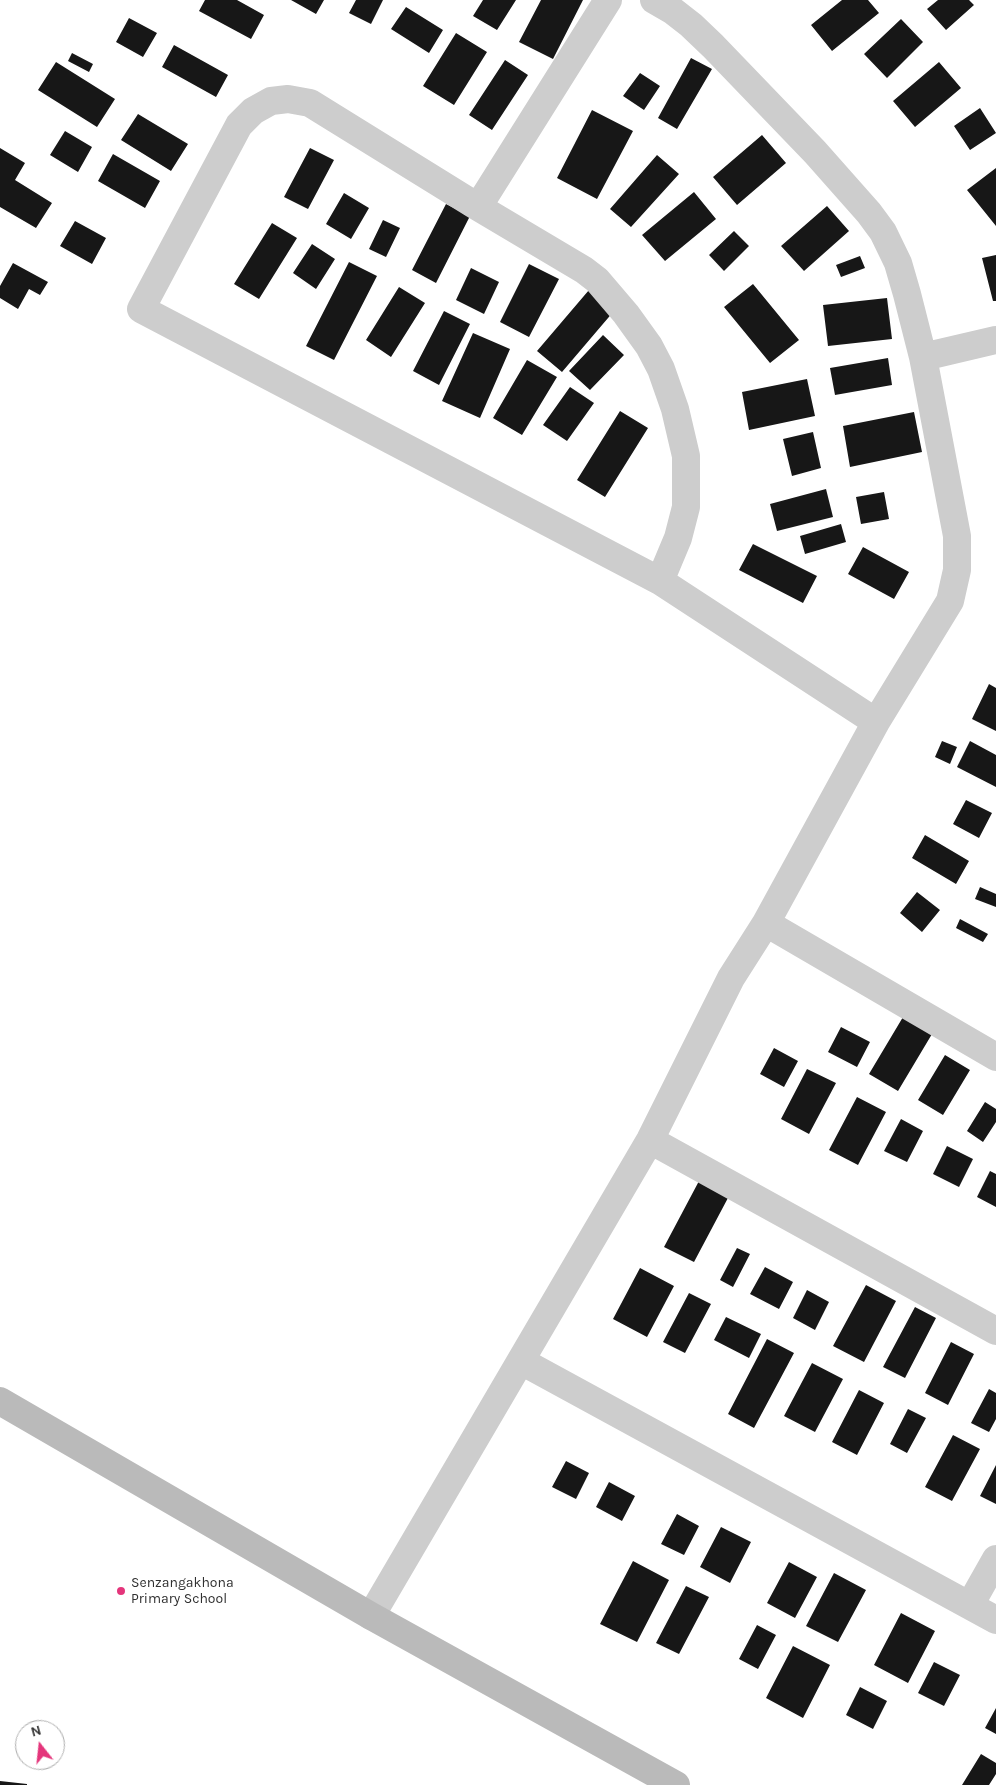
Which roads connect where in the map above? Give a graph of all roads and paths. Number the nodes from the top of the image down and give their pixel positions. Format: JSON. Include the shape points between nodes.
{"nodes":[{"id":1,"x":608,"y":0,"type":"edge"},
{"id":2,"x":654,"y":0,"type":"edge"},
{"id":3,"x":478,"y":207,"type":"junction"},
{"id":4,"x":996,"y":340,"type":"edge"},
{"id":5,"x":923,"y":358,"type":"junction"},
{"id":6,"x":660,"y":581,"type":"junction"},
{"id":7,"x":876,"y":722,"type":"junction"},
{"id":8,"x":766,"y":923,"type":"junction"},
{"id":9,"x":994,"y":1052,"type":"edge"},
{"id":10,"x":650,"y":1140,"type":"junction"},
{"id":11,"x":996,"y":1331,"type":"edge"},
{"id":12,"x":521,"y":1361,"type":"junction"},
{"id":13,"x":0,"y":1401,"type":"edge"},
{"id":14,"x":996,"y":1559,"type":"edge"},
{"id":15,"x":970,"y":1604,"type":"junction"},
{"id":16,"x":371,"y":1616,"type":"junction"},
{"id":17,"x":996,"y":1620,"type":"edge"},
{"id":18,"x":676,"y":1785,"type":"edge"}],
"edges":[{"from":1,"to":3,"type":"street"},
{"from":2,"to":5,"type":"street","via":[[673,11],[714,46],[870,213],[898,263]]},
{"from":3,"to":6,"type":"street","via":[[597,280],[650,346],[662,369],[686,456],[687,482],[686,506],[678,538]]},
{"from":3,"to":6,"type":"street","via":[[310,103],[288,99],[271,101],[253,111],[239,125],[141,309]]},
{"from":4,"to":5,"type":"street"},
{"from":5,"to":7,"type":"street","via":[[957,536],[957,570],[950,601]]},
{"from":6,"to":7,"type":"street"},
{"from":7,"to":8,"type":"street"},
{"from":8,"to":9,"type":"street"},
{"from":8,"to":10,"type":"street","via":[[731,978]]},
{"from":10,"to":11,"type":"street"},
{"from":10,"to":12,"type":"street"},
{"from":12,"to":15,"type":"street"},
{"from":12,"to":16,"type":"street"},
{"from":13,"to":16,"type":"street"},
{"from":14,"to":15,"type":"street"},
{"from":15,"to":17,"type":"street"},
{"from":16,"to":18,"type":"street"}]}
